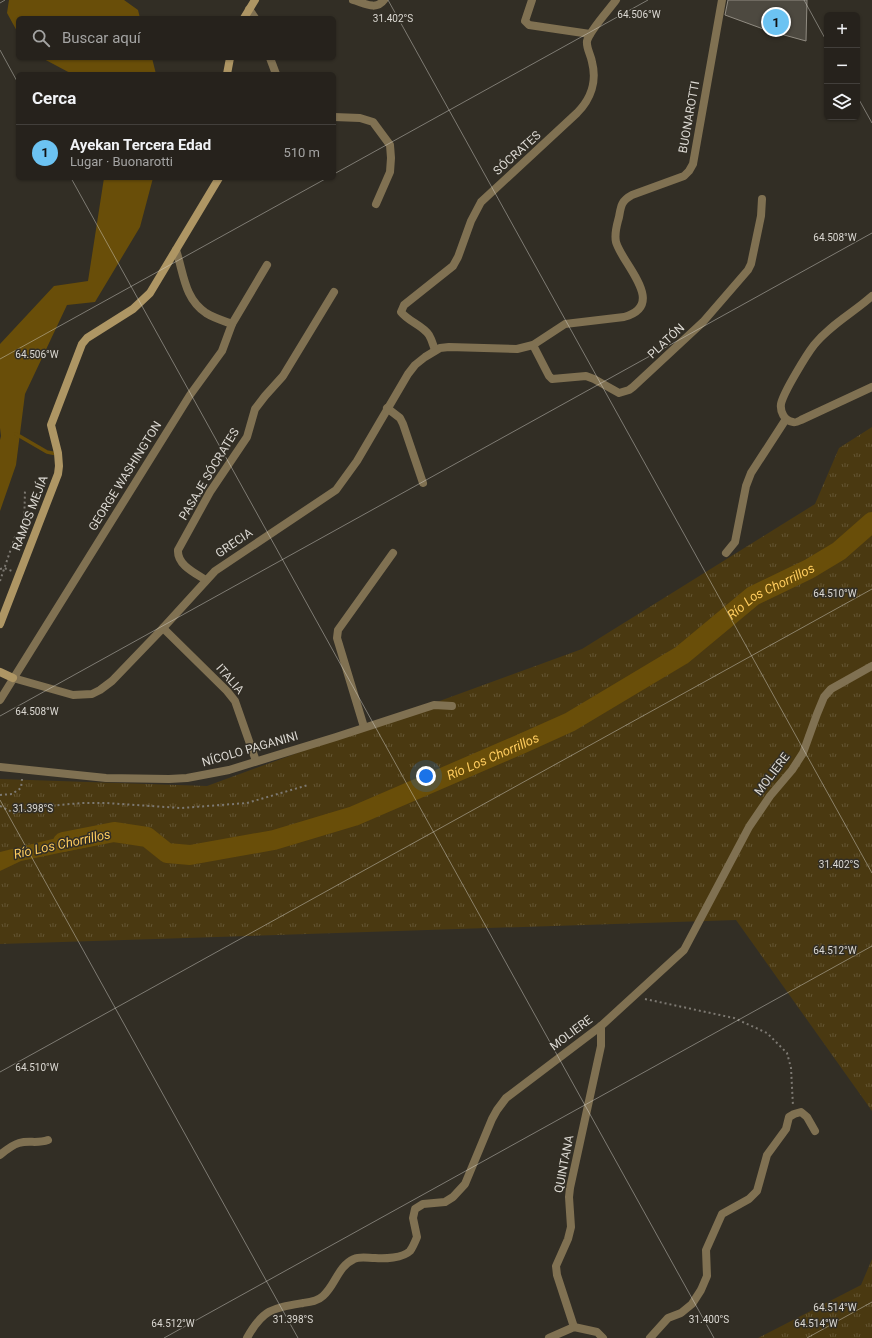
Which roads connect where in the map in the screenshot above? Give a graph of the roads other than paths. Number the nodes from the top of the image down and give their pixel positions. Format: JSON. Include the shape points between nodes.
{"nodes":[{"id":1,"x":255,"y":0,"type":"edge"},
{"id":2,"x":353,"y":0,"type":"edge"},
{"id":3,"x":384,"y":0,"type":"edge"},
{"id":4,"x":532,"y":0,"type":"edge"},
{"id":5,"x":616,"y":0,"type":"edge"},
{"id":6,"x":722,"y":0,"type":"edge"},
{"id":7,"x":249,"y":8,"type":"junction"},
{"id":8,"x":245,"y":16,"type":"edge"},
{"id":9,"x":254,"y":16,"type":"edge"},
{"id":10,"x":590,"y":34,"type":"junction"},
{"id":11,"x":230,"y":60,"type":"edge"},
{"id":12,"x":271,"y":60,"type":"edge"},
{"id":13,"x":227,"y":72,"type":"edge"},
{"id":14,"x":275,"y":72,"type":"edge"},
{"id":15,"x":336,"y":117,"type":"edge"},
{"id":16,"x":217,"y":180,"type":"edge"},
{"id":17,"x":762,"y":199,"type":"dead end"},
{"id":18,"x":376,"y":204,"type":"dead end"},
{"id":19,"x":176,"y":250,"type":"junction"},
{"id":20,"x":267,"y":264,"type":"dead end"},
{"id":21,"x":334,"y":292,"type":"dead end"},
{"id":22,"x":872,"y":296,"type":"edge"},
{"id":23,"x":232,"y":324,"type":"junction"},
{"id":24,"x":533,"y":344,"type":"junction"},
{"id":25,"x":435,"y":350,"type":"junction"},
{"id":26,"x":872,"y":387,"type":"edge"},
{"id":27,"x":388,"y":408,"type":"junction"},
{"id":28,"x":786,"y":419,"type":"junction"},
{"id":29,"x":423,"y":483,"type":"dead end"},
{"id":30,"x":726,"y":553,"type":"dead end"},
{"id":31,"x":393,"y":554,"type":"dead end"},
{"id":32,"x":206,"y":580,"type":"junction"},
{"id":33,"x":0,"y":624,"type":"edge"},
{"id":34,"x":163,"y":628,"type":"junction"},
{"id":35,"x":872,"y":666,"type":"edge"},
{"id":36,"x":0,"y":672,"type":"edge"},
{"id":37,"x":13,"y":678,"type":"junction"},
{"id":38,"x":0,"y":700,"type":"edge"},
{"id":39,"x":452,"y":706,"type":"dead end"},
{"id":40,"x":364,"y":727,"type":"junction"},
{"id":41,"x":256,"y":761,"type":"junction"},
{"id":42,"x":0,"y":767,"type":"edge"},
{"id":43,"x":601,"y":1026,"type":"junction"},
{"id":44,"x":815,"y":1131,"type":"dead end"},
{"id":45,"x":48,"y":1140,"type":"dead end"},
{"id":46,"x":0,"y":1154,"type":"edge"},
{"id":47,"x":574,"y":1327,"type":"junction"},
{"id":48,"x":247,"y":1338,"type":"edge"},
{"id":49,"x":549,"y":1338,"type":"edge"},
{"id":50,"x":603,"y":1338,"type":"edge"},
{"id":51,"x":650,"y":1338,"type":"edge"}],
"edges":[{"from":1,"to":7,"type":"street"},
{"from":2,"to":3,"type":"street","via":[[372,6]]},
{"from":4,"to":10,"type":"street","via":[[525,21],[529,25]]},
{"from":5,"to":10,"type":"street"},
{"from":6,"to":24,"type":"street","name":"BUONAROTTI","via":[[693,164],[684,176],[632,195],[624,199],[622,205],[616,232],[617,243],[643,291],[641,306],[624,317],[565,324]]},
{"from":7,"to":8,"type":"street"},
{"from":7,"to":9,"type":"street"},
{"from":10,"to":25,"type":"street","name":"SÓCRATES","via":[[587,42],[594,70],[588,100],[481,202],[470,221],[453,266],[404,305],[401,312],[428,334]]},
{"from":11,"to":13,"type":"street"},
{"from":12,"to":14,"type":"street"},
{"from":15,"to":18,"type":"street","via":[[360,118],[374,122],[390,145],[390,172]]},
{"from":16,"to":19,"type":"street","name":"RAMOS MEJÍA"},
{"from":17,"to":24,"type":"street","name":"PLATÓN","via":[[761,216],[748,270],[703,322],[629,390],[619,392],[586,376],[552,379]]},
{"from":19,"to":23,"type":"street","via":[[186,288],[192,299],[207,314]]},
{"from":19,"to":33,"type":"street","name":"RAMOS MEJÍA","via":[[150,293],[140,304],[87,338],[82,344],[51,425],[58,453],[58,474]]},
{"from":20,"to":23,"type":"street","name":"GEORGE WASHINGTON"},
{"from":21,"to":32,"type":"street","name":"PASAJE SÓCRATES","via":[[283,376],[255,409],[247,437],[210,492],[178,550],[180,561]]},
{"from":22,"to":28,"type":"street","via":[[840,320],[814,346],[781,402],[781,411]]},
{"from":23,"to":37,"type":"street","name":"GEORGE WASHINGTON","via":[[222,351],[190,394]]},
{"from":24,"to":25,"type":"street","name":"BUONAROTTI","via":[[516,349],[449,347]]},
{"from":25,"to":27,"type":"street","name":"GRECIA","via":[[415,365]]},
{"from":26,"to":28,"type":"street","via":[[801,420],[793,422]]},
{"from":27,"to":29,"type":"street","via":[[403,424]]},
{"from":27,"to":32,"type":"street","name":"GRECIA","via":[[357,461],[336,490],[226,563]]},
{"from":28,"to":30,"type":"street","via":[[751,472],[735,542]]},
{"from":31,"to":40,"type":"street","via":[[338,630],[336,638]]},
{"from":32,"to":34,"type":"street","name":"GRECIA"},
{"from":34,"to":37,"type":"street","name":"GRECIA","via":[[112,681],[92,694],[73,695]]},
{"from":34,"to":41,"type":"street","name":"ITALIA","via":[[227,690],[235,701]]},
{"from":35,"to":43,"type":"street","name":"MOLIERE","via":[[831,689],[824,697],[804,753],[749,827],[684,950]]},
{"from":36,"to":37,"type":"street"},
{"from":37,"to":38,"type":"street","name":"GEORGE WASHINGTON"},
{"from":39,"to":40,"type":"street","name":"NÍCOLO PAGANINI","via":[[434,705]]},
{"from":40,"to":41,"type":"street","name":"NÍCOLO PAGANINI"},
{"from":41,"to":42,"type":"street","name":"NÍCOLO PAGANINI","via":[[229,770],[169,779],[106,778]]},
{"from":43,"to":47,"type":"street","name":"QUINTANA","via":[[601,1046],[569,1197],[571,1227],[556,1266]]},
{"from":43,"to":48,"type":"street","name":"MOLIERE","via":[[506,1098],[492,1119],[465,1184],[445,1202],[423,1204],[415,1209],[413,1218],[417,1237],[409,1252],[380,1259],[360,1257],[350,1260],[322,1297],[269,1311],[254,1326]]},
{"from":44,"to":51,"type":"street","via":[[801,1112],[789,1117],[786,1129],[767,1154],[757,1191],[749,1199],[722,1214],[706,1250],[707,1276],[692,1304],[663,1322]]},
{"from":45,"to":46,"type":"street","via":[[36,1143],[21,1142]]},
{"from":47,"to":49,"type":"street"},
{"from":47,"to":50,"type":"street","via":[[598,1332]]}]}
